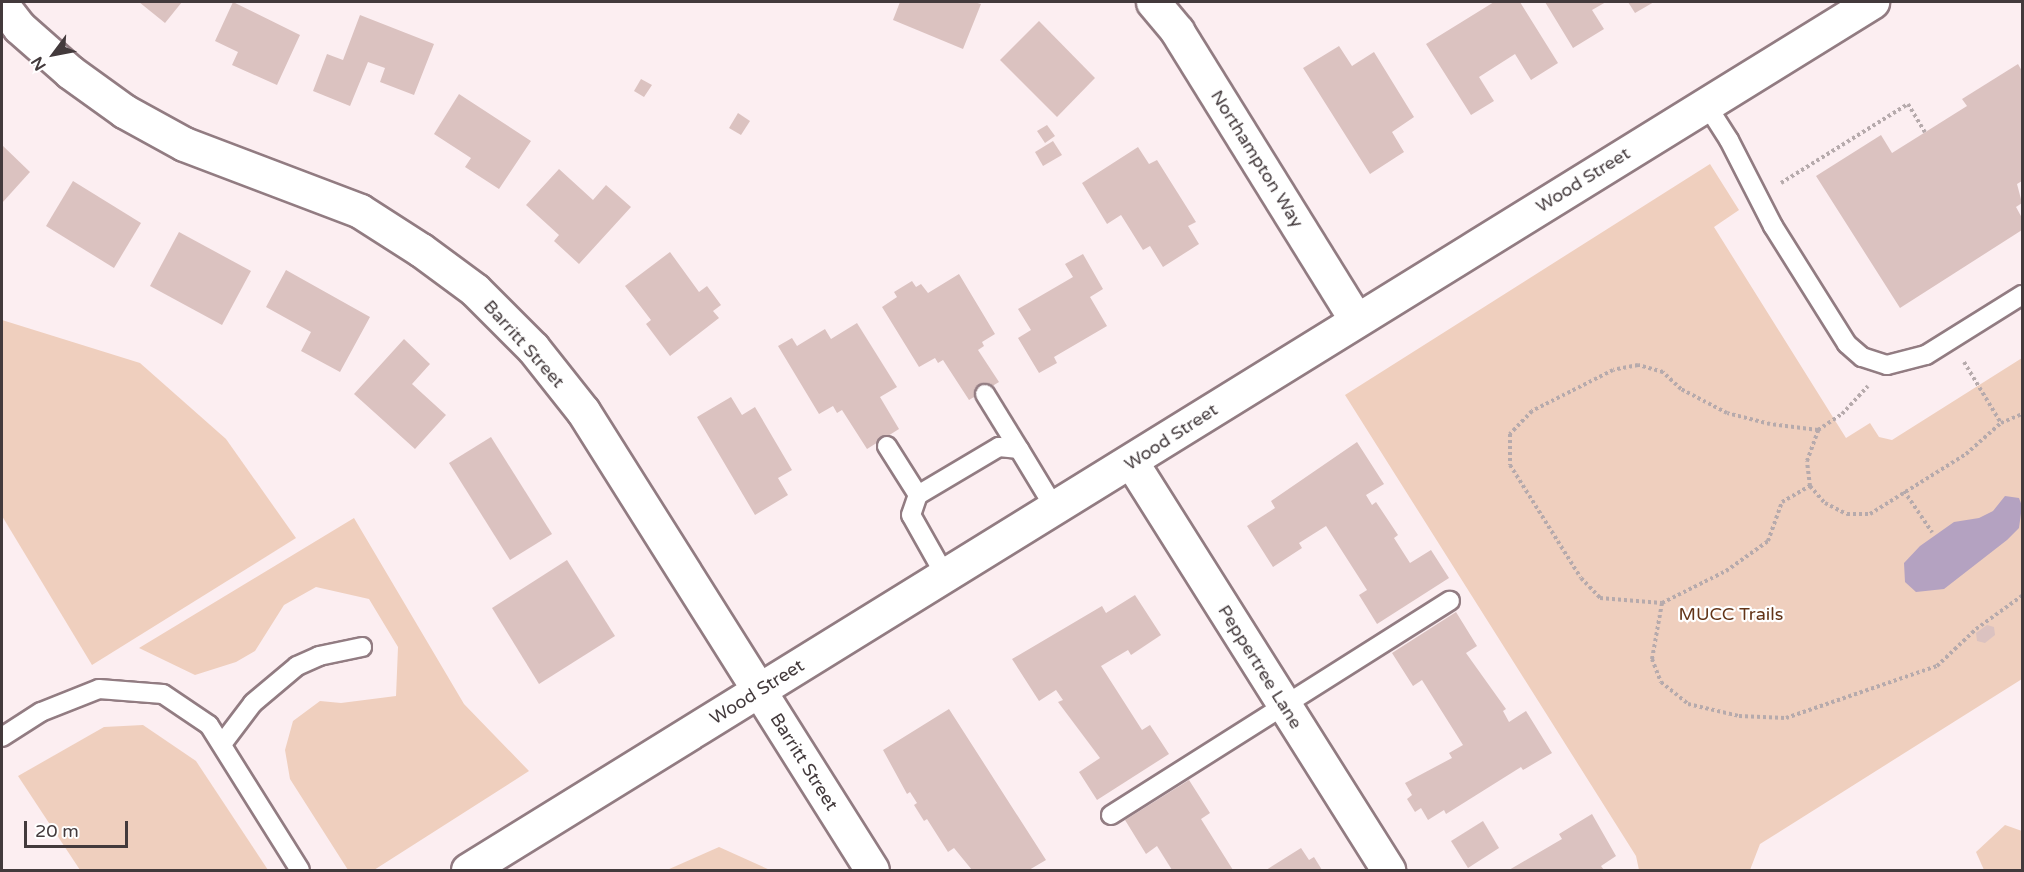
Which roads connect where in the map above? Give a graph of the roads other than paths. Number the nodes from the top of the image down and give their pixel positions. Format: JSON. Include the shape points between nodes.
{"nodes":[{"id":1,"x":1153,"y":2,"type":"edge"},
{"id":2,"x":1872,"y":2,"type":"edge"},
{"id":3,"x":2,"y":5,"type":"edge"},
{"id":4,"x":1706,"y":104,"type":"junction"},
{"id":5,"x":2022,"y":295,"type":"edge"},
{"id":6,"x":1356,"y":320,"type":"junction"},
{"id":7,"x":985,"y":394,"type":"dead end"},
{"id":8,"x":887,"y":446,"type":"dead end"},
{"id":9,"x":1019,"y":448,"type":"junction"},
{"id":10,"x":1132,"y":463,"type":"junction"},
{"id":11,"x":918,"y":495,"type":"junction"},
{"id":12,"x":1056,"y":510,"type":"junction"},
{"id":13,"x":946,"y":577,"type":"junction"},
{"id":14,"x":1450,"y":601,"type":"dead end"},
{"id":15,"x":362,"y":646,"type":"dead end"},
{"id":16,"x":759,"y":691,"type":"junction"},
{"id":17,"x":1283,"y":704,"type":"junction"},
{"id":18,"x":2,"y":736,"type":"edge"},
{"id":19,"x":222,"y":744,"type":"junction"},
{"id":20,"x":1111,"y":814,"type":"dead end"},
{"id":21,"x":300,"y":870,"type":"edge"},
{"id":22,"x":468,"y":870,"type":"edge"},
{"id":23,"x":872,"y":870,"type":"edge"},
{"id":24,"x":1388,"y":870,"type":"edge"}],
"edges":[{"from":1,"to":6,"type":"street","name":"Northampton Way","via":[[1178,31]]},
{"from":2,"to":4,"type":"street","name":"Wood Street"},
{"from":3,"to":16,"type":"street","name":"Barritt Street","via":[[19,27],[70,72],[124,111],[184,144],[360,212],[422,250],[475,290],[533,348],[583,411]]},
{"from":4,"to":5,"type":"lane","via":[[1758,198],[1848,344],[1862,357],[1887,364],[1926,355]]},
{"from":4,"to":6,"type":"street","name":"Wood Street"},
{"from":6,"to":10,"type":"street","name":"Wood Street"},
{"from":7,"to":9,"type":"lane"},
{"from":8,"to":11,"type":"lane"},
{"from":9,"to":11,"type":"lane","via":[[999,447]]},
{"from":9,"to":12,"type":"lane"},
{"from":10,"to":12,"type":"street","name":"Wood Street"},
{"from":10,"to":17,"type":"street","name":"Peppertree Lane"},
{"from":11,"to":13,"type":"lane","via":[[911,515]]},
{"from":12,"to":13,"type":"street","name":"Wood Street"},
{"from":13,"to":16,"type":"street","name":"Wood Street"},
{"from":14,"to":17,"type":"lane"},
{"from":15,"to":19,"type":"lane","via":[[319,656],[297,666],[254,703]]},
{"from":16,"to":22,"type":"street","name":"Wood Street"},
{"from":16,"to":23,"type":"street","name":"Barritt Street"},
{"from":17,"to":20,"type":"lane"},
{"from":17,"to":24,"type":"street","name":"Peppertree Lane"},
{"from":18,"to":19,"type":"lane","via":[[41,712],[99,689],[163,694],[210,724]]},
{"from":19,"to":21,"type":"lane"}]}
